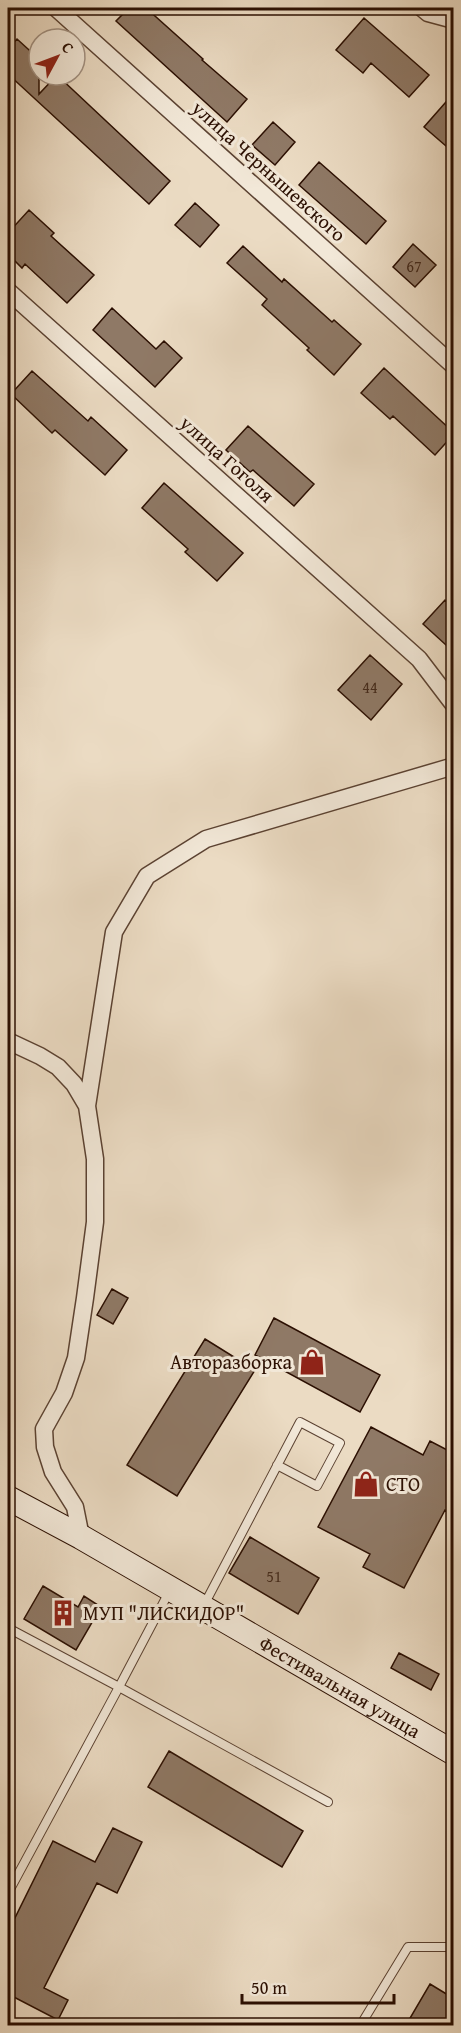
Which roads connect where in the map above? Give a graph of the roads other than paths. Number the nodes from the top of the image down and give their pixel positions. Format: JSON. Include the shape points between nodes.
{"nodes":[{"id":1,"x":56,"y":8,"type":"edge"},
{"id":2,"x":422,"y":8,"type":"edge"},
{"id":3,"x":453,"y":20,"type":"edge"},
{"id":4,"x":8,"y":291,"type":"edge"},
{"id":5,"x":453,"y":366,"type":"edge"},
{"id":6,"x":453,"y":705,"type":"edge"},
{"id":7,"x":453,"y":766,"type":"edge"},
{"id":8,"x":8,"y":1041,"type":"edge"},
{"id":9,"x":87,"y":1106,"type":"junction"},
{"id":10,"x":277,"y":1465,"type":"junction"},
{"id":11,"x":8,"y":1498,"type":"edge"},
{"id":12,"x":81,"y":1537,"type":"junction"},
{"id":13,"x":171,"y":1589,"type":"junction"},
{"id":14,"x":202,"y":1607,"type":"junction"},
{"id":15,"x":8,"y":1628,"type":"edge"},
{"id":16,"x":119,"y":1688,"type":"junction"},
{"id":17,"x":453,"y":1753,"type":"edge"},
{"id":18,"x":328,"y":1802,"type":"dead end"},
{"id":19,"x":8,"y":1893,"type":"edge"},
{"id":20,"x":453,"y":1947,"type":"edge"},
{"id":21,"x":360,"y":2025,"type":"edge"}],
"edges":[{"from":1,"to":5,"type":"street","name":"улица Чернышевского"},
{"from":2,"to":3,"type":"street"},
{"from":4,"to":6,"type":"street","name":"улица Гоголя","via":[[419,659]]},
{"from":7,"to":9,"type":"street","via":[[206,839],[147,876],[114,932]]},
{"from":8,"to":9,"type":"street","via":[[58,1067]]},
{"from":9,"to":12,"type":"street","via":[[95,1159],[95,1222],[86,1298],[76,1358],[64,1392],[44,1429],[53,1472],[75,1507]]},
{"from":10,"to":10,"type":"lane","via":[[300,1422],[340,1443],[317,1486]]},
{"from":10,"to":14,"type":"lane"},
{"from":11,"to":12,"type":"main road","name":"Фестивальная улица"},
{"from":12,"to":13,"type":"main road","name":"Фестивальная улица"},
{"from":13,"to":14,"type":"main road","name":"Фестивальная улица"},
{"from":13,"to":16,"type":"lane"},
{"from":14,"to":17,"type":"main road","name":"Фестивальная улица"},
{"from":15,"to":16,"type":"lane"},
{"from":16,"to":18,"type":"lane"},
{"from":16,"to":19,"type":"lane"},
{"from":20,"to":21,"type":"lane","via":[[408,1947]]}]}
